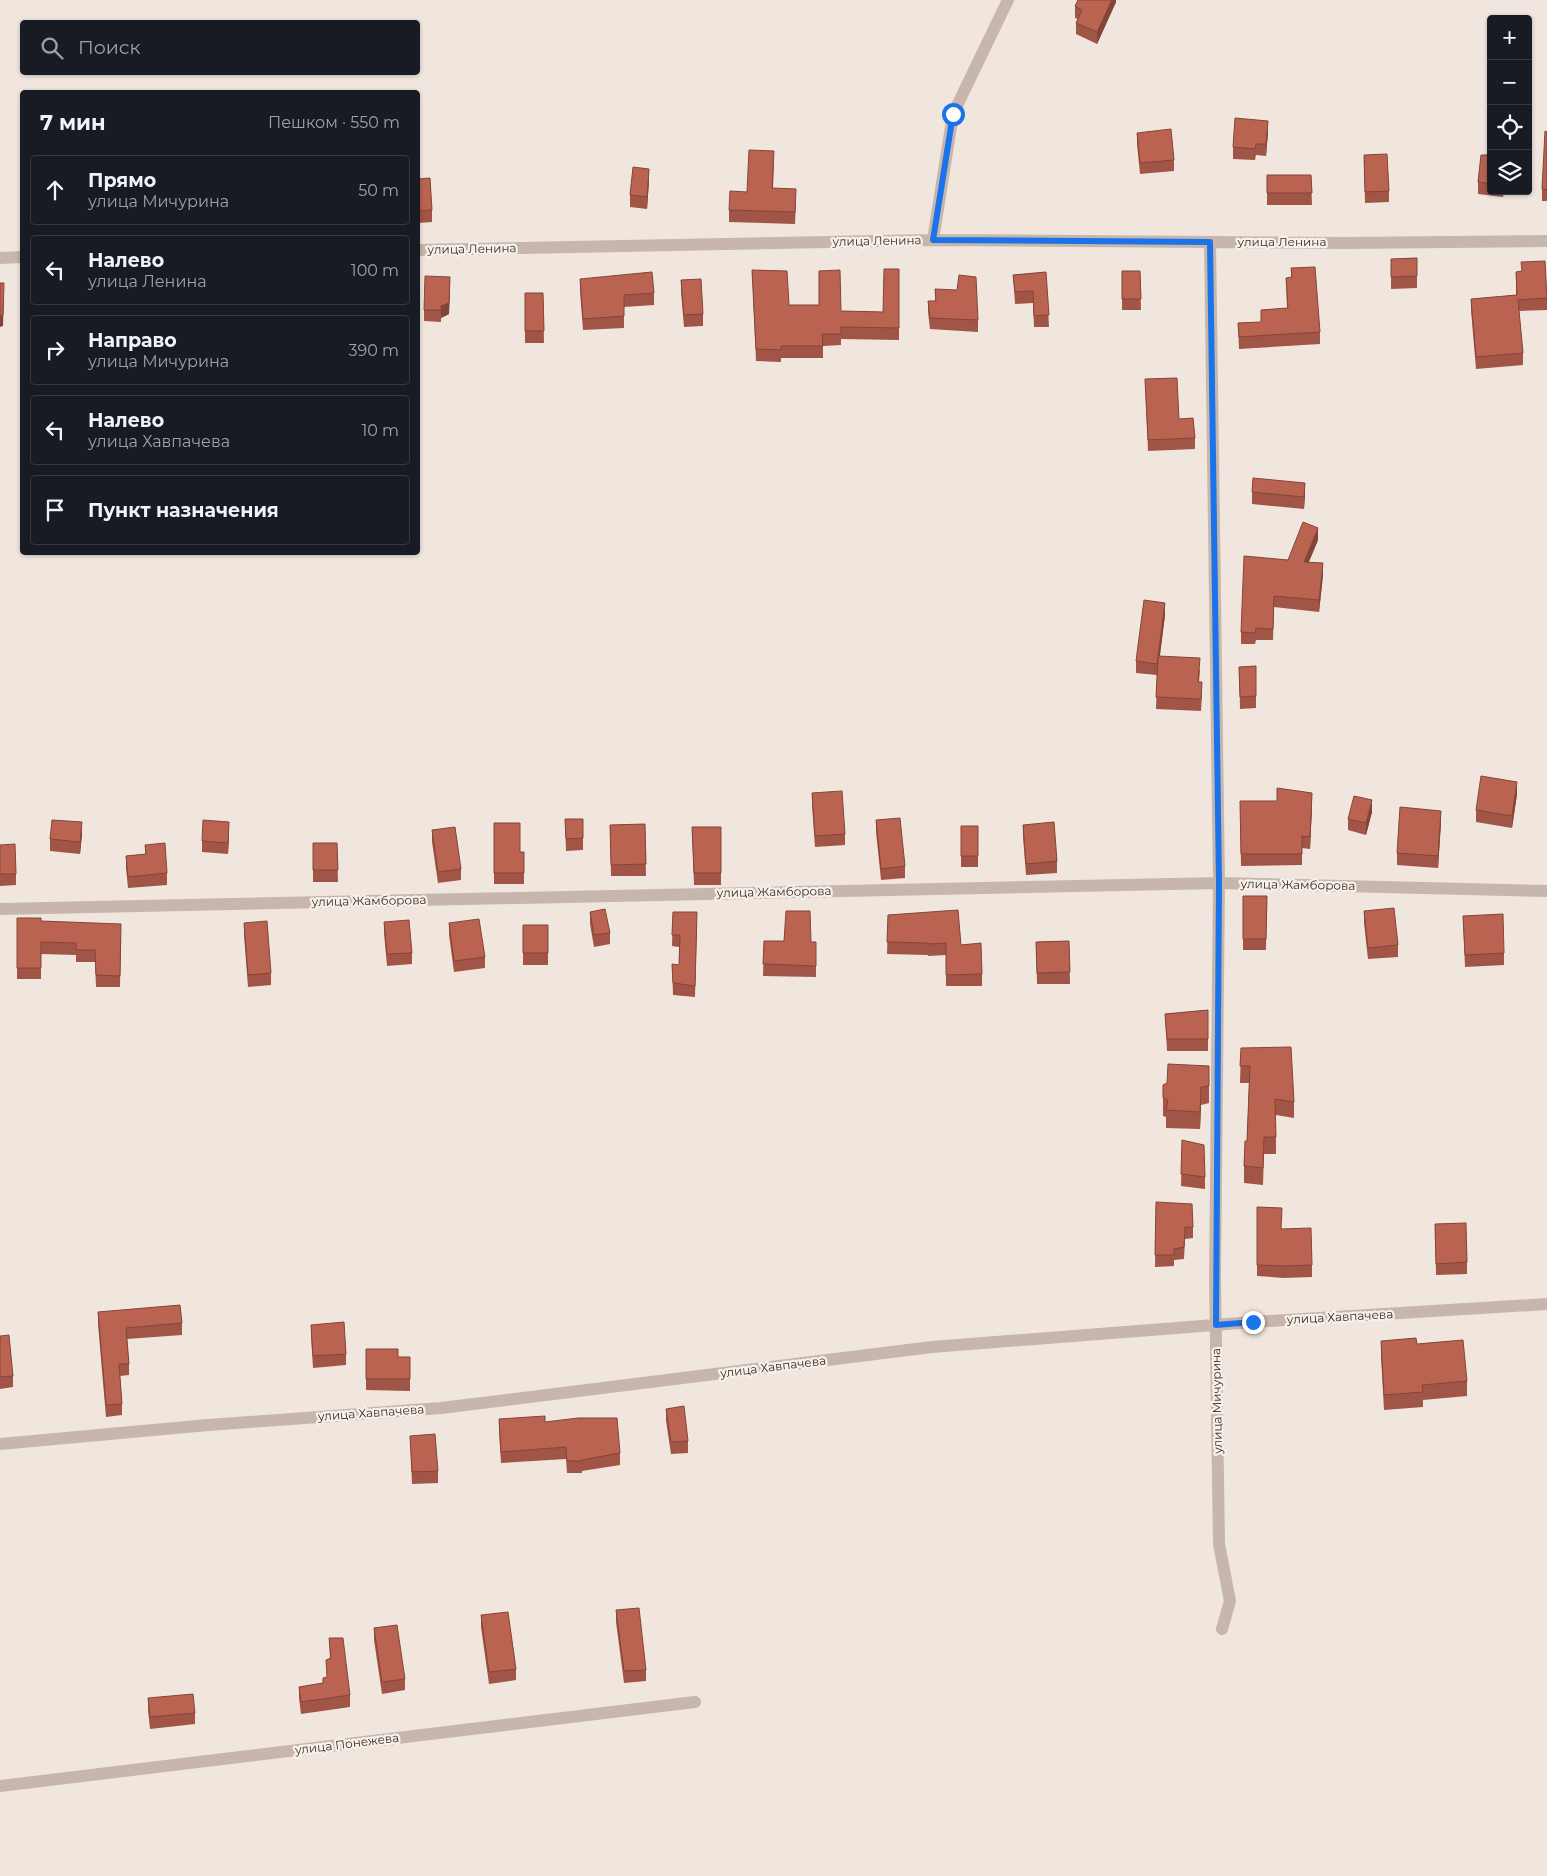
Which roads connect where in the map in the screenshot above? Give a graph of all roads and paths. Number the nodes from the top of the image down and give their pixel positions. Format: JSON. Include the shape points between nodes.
{"nodes":[{"id":1,"x":1008,"y":0,"type":"edge"},
{"id":2,"x":933,"y":240,"type":"junction"},
{"id":3,"x":1547,"y":241,"type":"edge"},
{"id":4,"x":1210,"y":242,"type":"junction"},
{"id":5,"x":420,"y":250,"type":"edge"},
{"id":6,"x":20,"y":257,"type":"edge"},
{"id":7,"x":0,"y":258,"type":"edge"},
{"id":8,"x":1219,"y":883,"type":"junction"},
{"id":9,"x":1547,"y":891,"type":"edge"},
{"id":10,"x":0,"y":909,"type":"edge"},
{"id":11,"x":1547,"y":1304,"type":"edge"},
{"id":12,"x":1216,"y":1325,"type":"junction"},
{"id":13,"x":0,"y":1444,"type":"edge"},
{"id":14,"x":1222,"y":1629,"type":"dead end"},
{"id":15,"x":695,"y":1702,"type":"dead end"},
{"id":16,"x":0,"y":1786,"type":"edge"}],
"edges":[{"from":1,"to":2,"type":"street","via":[[953,114]]},
{"from":2,"to":4,"type":"street","name":"улица Ленина"},
{"from":2,"to":5,"type":"street","name":"улица Ленина"},
{"from":3,"to":4,"type":"street","name":"улица Ленина"},
{"from":4,"to":8,"type":"street","name":"улица Мичурина"},
{"from":6,"to":7,"type":"street"},
{"from":8,"to":9,"type":"street","name":"улица Жамборова"},
{"from":8,"to":10,"type":"street","name":"улица Жамборова"},
{"from":8,"to":12,"type":"street","name":"улица Мичурина"},
{"from":11,"to":12,"type":"street","name":"улица Хавпачева"},
{"from":12,"to":13,"type":"street","name":"улица Хавпачева","via":[[932,1347],[441,1408]]},
{"from":12,"to":14,"type":"street","name":"улица Мичурина","via":[[1219,1544],[1230,1602]]},
{"from":15,"to":16,"type":"street","name":"улица Понежева"}]}
